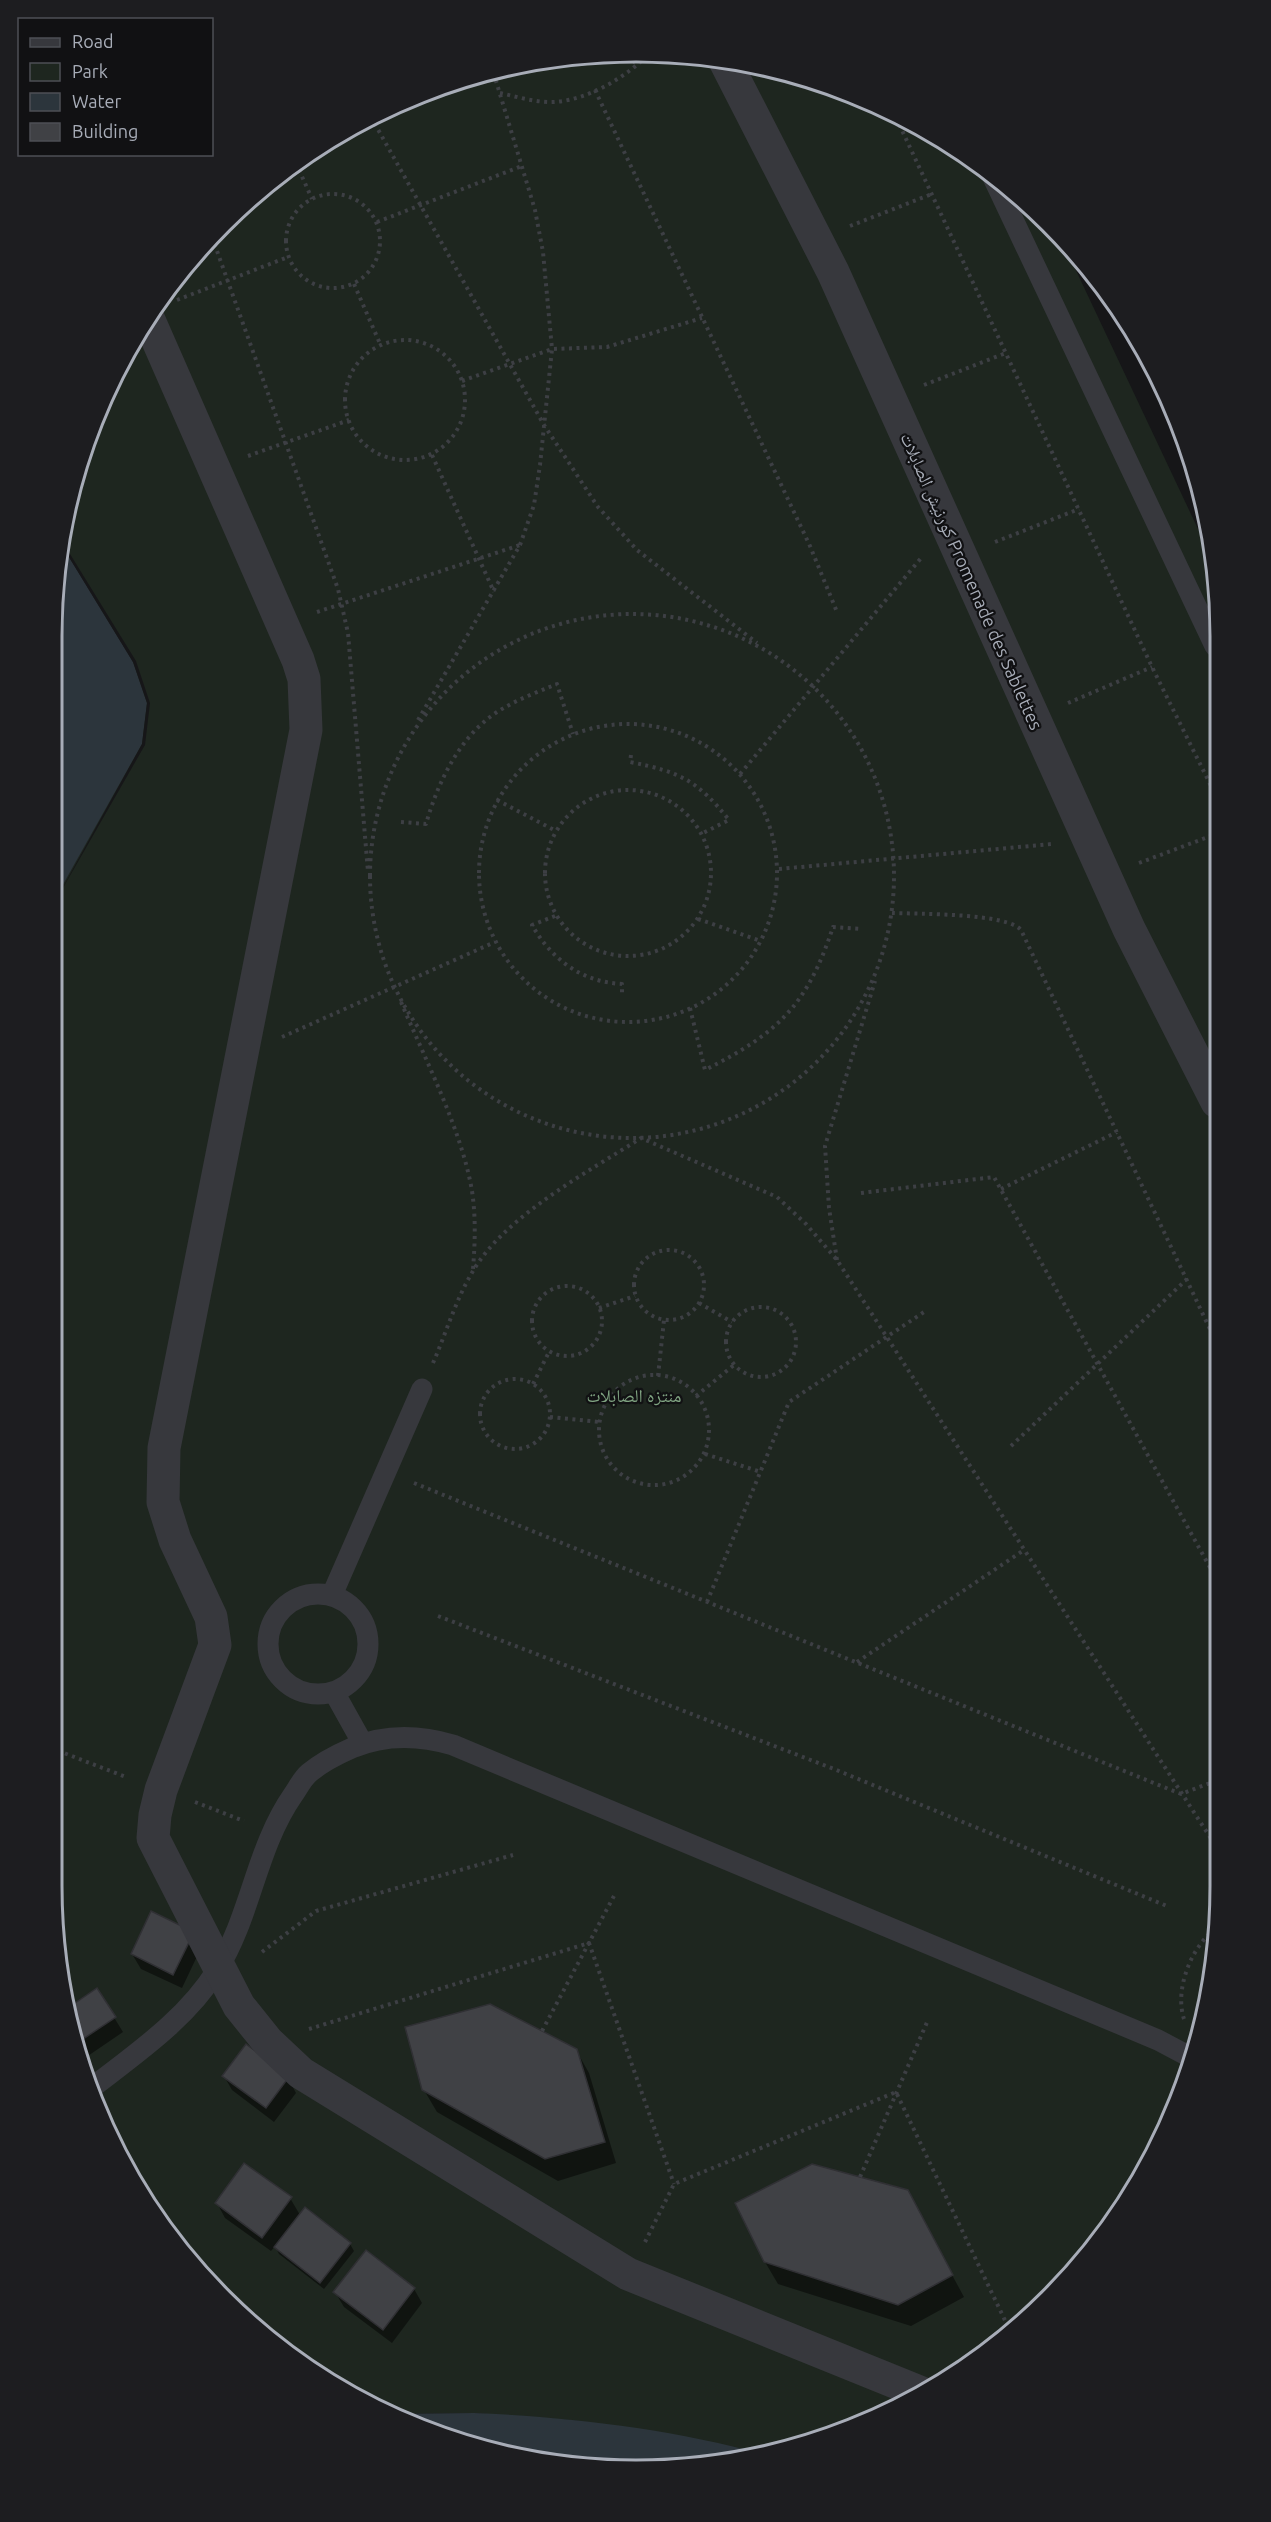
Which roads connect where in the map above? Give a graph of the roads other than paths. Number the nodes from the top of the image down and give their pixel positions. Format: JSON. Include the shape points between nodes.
{"nodes":[{"id":1,"x":729,"y":70,"type":"edge"},
{"id":2,"x":1000,"y":193,"type":"edge"},
{"id":3,"x":152,"y":327,"type":"edge"},
{"id":4,"x":1210,"y":635,"type":"edge"},
{"id":5,"x":1210,"y":1090,"type":"edge"},
{"id":6,"x":422,"y":1389,"type":"road end"},
{"id":7,"x":332,"y":1595,"type":"junction"},
{"id":8,"x":334,"y":1692,"type":"junction"},
{"id":9,"x":363,"y":1744,"type":"junction"},
{"id":10,"x":219,"y":1967,"type":"junction"},
{"id":11,"x":1184,"y":2054,"type":"edge"},
{"id":12,"x":97,"y":2084,"type":"edge"},
{"id":13,"x":912,"y":2389,"type":"edge"}],
"edges":[{"from":1,"to":5,"type":"street","name":"كورنيش الصابلات Promenade des Sablettes","via":[[816,240],[1105,876]]},
{"from":2,"to":4,"type":"lane"},
{"from":3,"to":10,"type":"street","via":[[304,679],[306,729],[164,1448],[164,1503],[175,1540],[211,1617],[215,1645],[161,1790],[153,1838]]},
{"from":6,"to":7,"type":"lane"},
{"from":7,"to":8,"type":"lane","via":[[350,1604],[362,1618],[368,1636],[368,1655],[361,1673]]},
{"from":7,"to":8,"type":"lane","via":[[313,1593],[288,1604],[271,1625],[267,1643],[271,1662],[291,1687],[319,1695]]},
{"from":8,"to":9,"type":"lane"},
{"from":9,"to":10,"type":"lane","via":[[329,1759],[307,1775],[287,1803]]},
{"from":9,"to":11,"type":"lane","via":[[410,1737],[453,1745],[1147,2035]]},
{"from":10,"to":12,"type":"lane","via":[[192,2005]]},
{"from":10,"to":13,"type":"street","via":[[238,2006],[301,2073],[628,2274]]}]}
